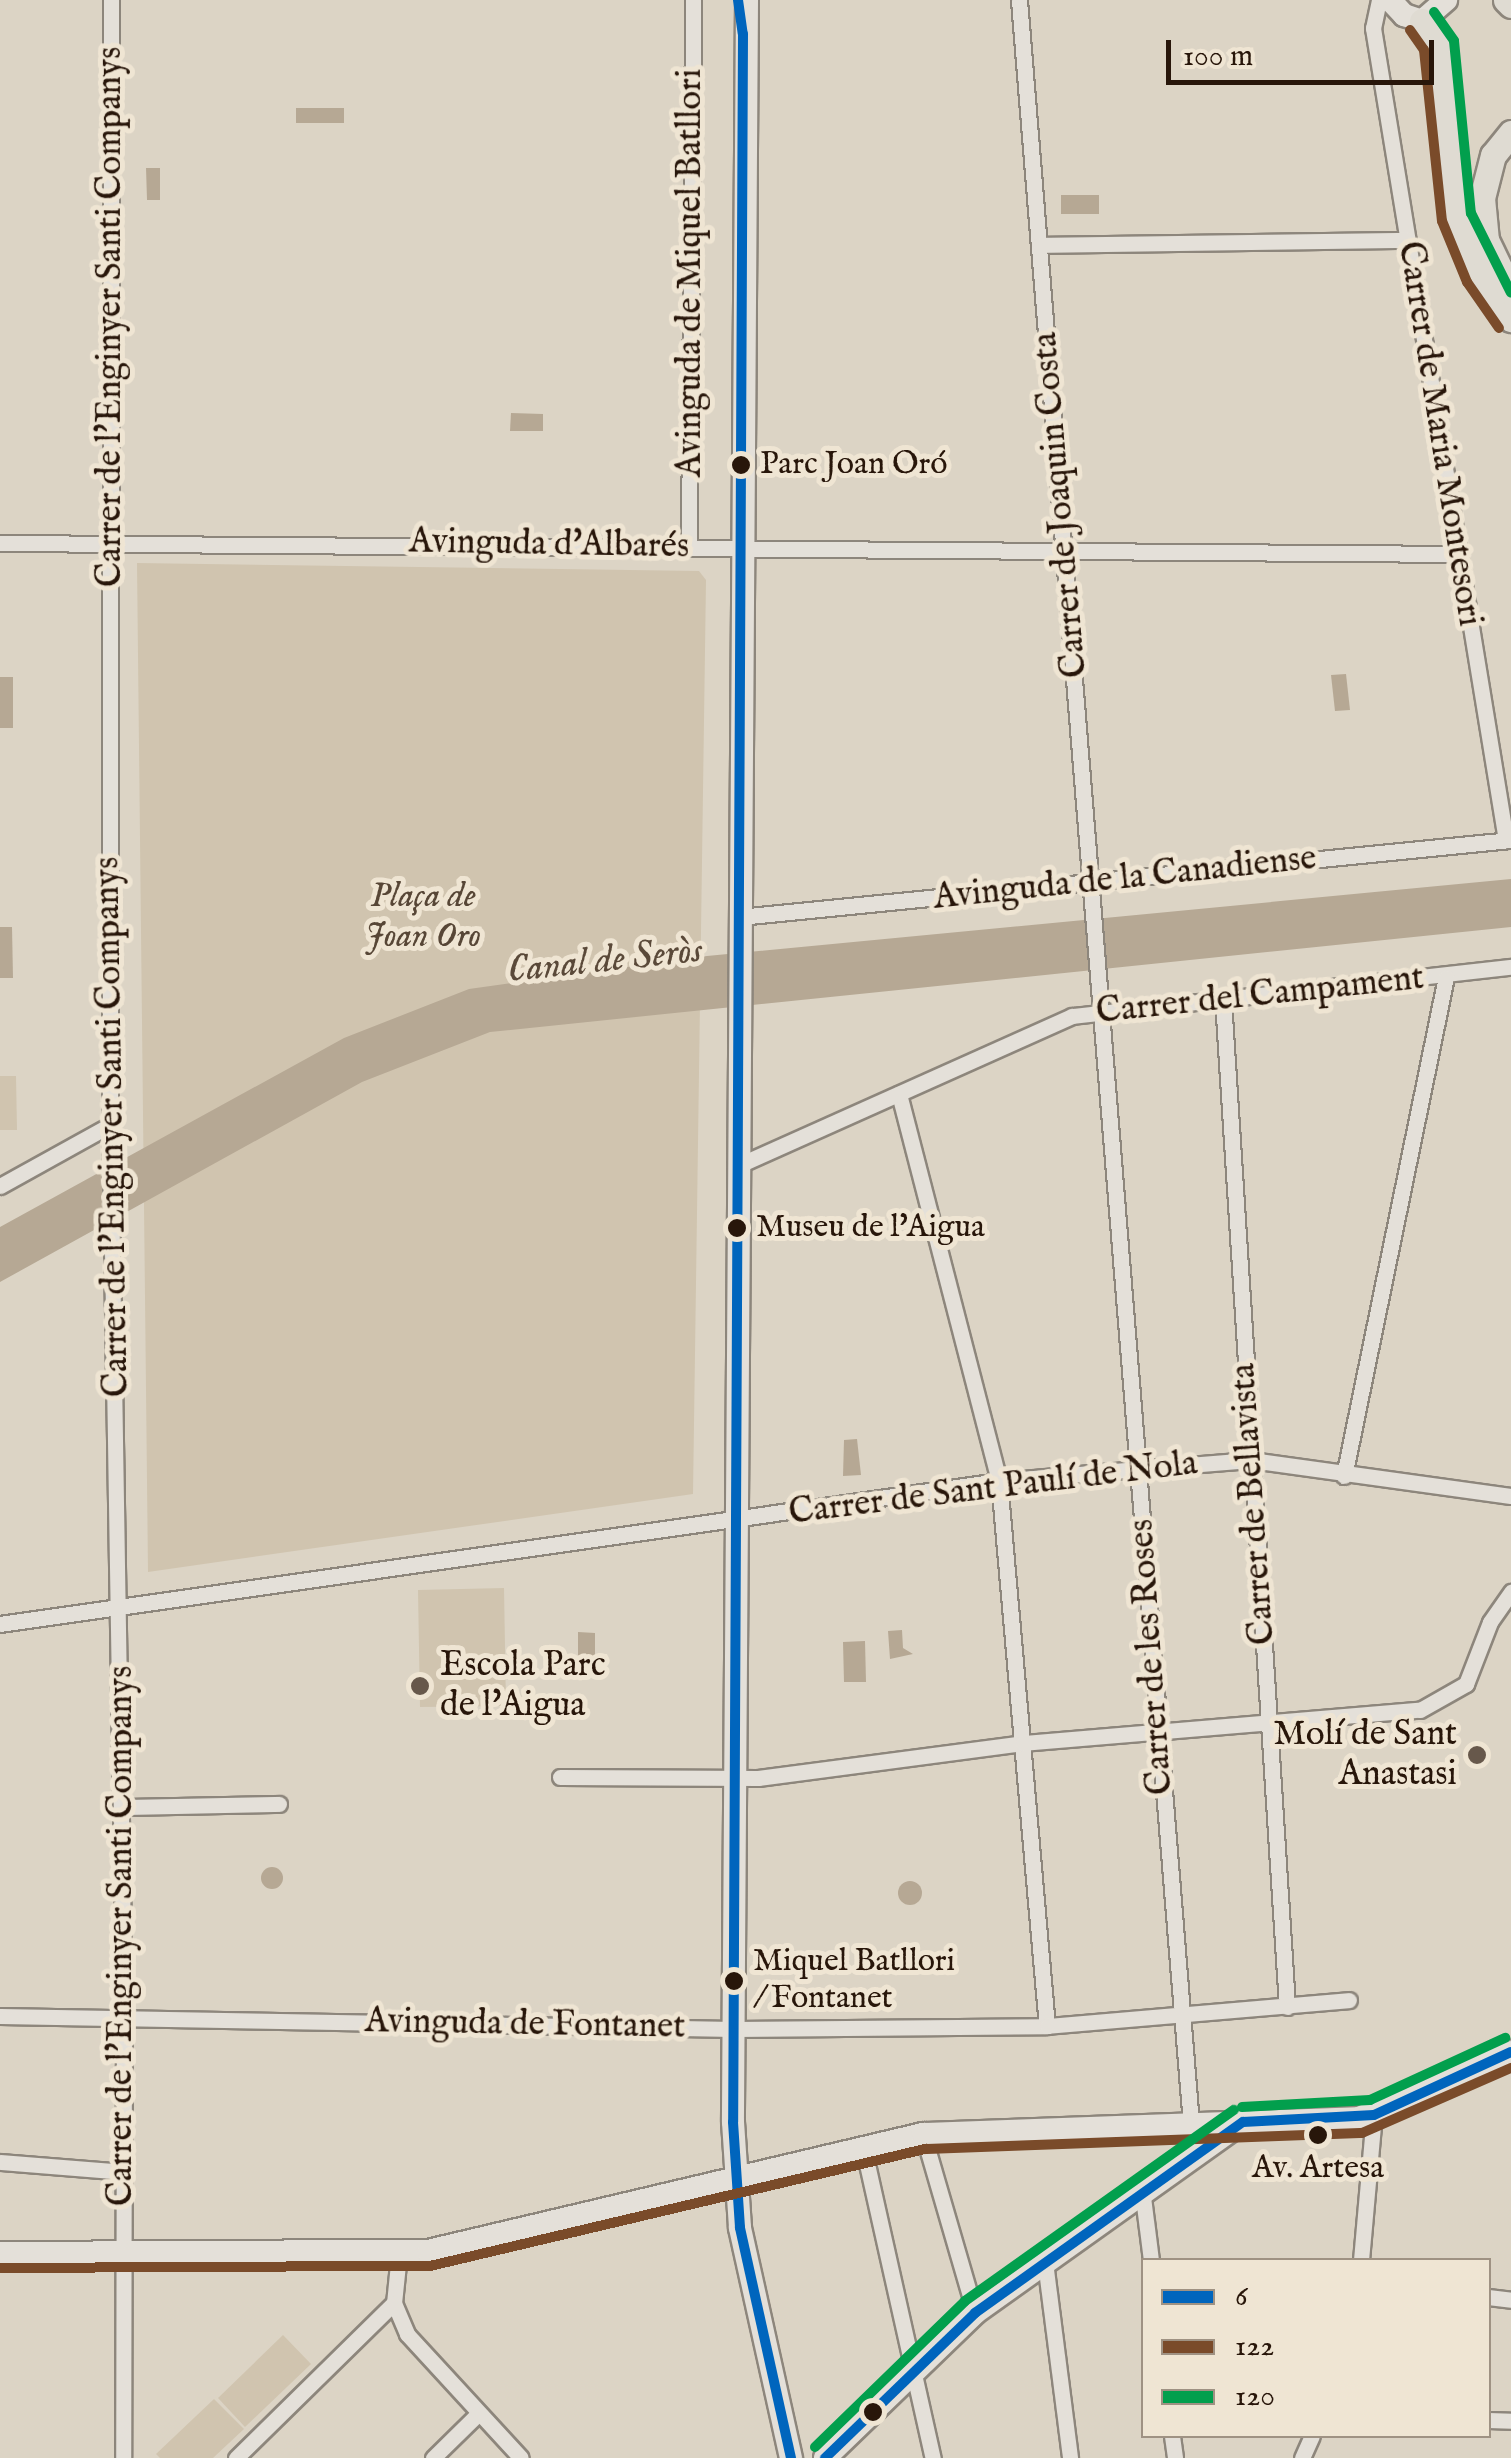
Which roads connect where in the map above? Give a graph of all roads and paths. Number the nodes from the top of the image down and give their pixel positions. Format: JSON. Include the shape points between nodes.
{"nodes":[{"id":1,"x":111,"y":0,"type":"edge"},
{"id":2,"x":692,"y":0,"type":"edge"},
{"id":3,"x":1018,"y":0,"type":"edge"},
{"id":4,"x":1446,"y":0,"type":"edge"},
{"id":5,"x":742,"y":6,"type":"edge"},
{"id":6,"x":1398,"y":8,"type":"edge"},
{"id":7,"x":1511,"y":133,"type":"edge"},
{"id":8,"x":1407,"y":240,"type":"junction"},
{"id":9,"x":1040,"y":245,"type":"junction"},
{"id":10,"x":1511,"y":292,"type":"edge"},
{"id":11,"x":1511,"y":319,"type":"edge"},
{"id":12,"x":110,"y":542,"type":"junction"},
{"id":13,"x":0,"y":543,"type":"edge"},
{"id":14,"x":689,"y":546,"type":"junction"},
{"id":15,"x":740,"y":547,"type":"junction"},
{"id":16,"x":1065,"y":550,"type":"junction"},
{"id":17,"x":1458,"y":554,"type":"junction"},
{"id":18,"x":1508,"y":840,"type":"edge"},
{"id":19,"x":1094,"y":884,"type":"junction"},
{"id":20,"x":739,"y":917,"type":"junction"},
{"id":21,"x":1511,"y":967,"type":"edge"},
{"id":22,"x":1446,"y":977,"type":"junction"},
{"id":23,"x":1222,"y":1000,"type":"junction"},
{"id":24,"x":1102,"y":1011,"type":"junction"},
{"id":25,"x":900,"y":1094,"type":"junction"},
{"id":26,"x":110,"y":1124,"type":"junction"},
{"id":27,"x":739,"y":1165,"type":"junction"},
{"id":28,"x":0,"y":1186,"type":"edge"},
{"id":29,"x":1251,"y":1460,"type":"junction"},
{"id":30,"x":1137,"y":1469,"type":"junction"},
{"id":31,"x":1344,"y":1476,"type":"junction"},
{"id":32,"x":999,"y":1481,"type":"junction"},
{"id":33,"x":1511,"y":1496,"type":"edge"},
{"id":34,"x":736,"y":1521,"type":"junction"},
{"id":35,"x":1511,"y":1592,"type":"edge"},
{"id":36,"x":120,"y":1606,"type":"junction"},
{"id":37,"x":0,"y":1624,"type":"edge"},
{"id":38,"x":1270,"y":1722,"type":"junction"},
{"id":39,"x":1157,"y":1732,"type":"junction"},
{"id":40,"x":1024,"y":1743,"type":"junction"},
{"id":41,"x":560,"y":1778,"type":"dead end"},
{"id":42,"x":736,"y":1778,"type":"junction"},
{"id":43,"x":279,"y":1804,"type":"dead end"},
{"id":44,"x":122,"y":1807,"type":"junction"},
{"id":45,"x":1348,"y":2000,"type":"dead end"},
{"id":46,"x":1286,"y":2007,"type":"junction"},
{"id":47,"x":1183,"y":2014,"type":"junction"},
{"id":48,"x":0,"y":2016,"type":"edge"},
{"id":49,"x":124,"y":2016,"type":"junction"},
{"id":50,"x":1047,"y":2026,"type":"junction"},
{"id":51,"x":734,"y":2029,"type":"junction"},
{"id":52,"x":1511,"y":2052,"type":"edge"},
{"id":53,"x":1374,"y":2115,"type":"junction"},
{"id":54,"x":1243,"y":2122,"type":"junction"},
{"id":55,"x":1191,"y":2123,"type":"junction"},
{"id":56,"x":923,"y":2134,"type":"junction"},
{"id":57,"x":864,"y":2146,"type":"junction"},
{"id":58,"x":0,"y":2162,"type":"edge"},
{"id":59,"x":124,"y":2172,"type":"junction"},
{"id":60,"x":736,"y":2176,"type":"junction"},
{"id":61,"x":1143,"y":2197,"type":"junction"},
{"id":62,"x":0,"y":2253,"type":"edge"},
{"id":63,"x":125,"y":2253,"type":"junction"},
{"id":64,"x":399,"y":2254,"type":"junction"},
{"id":65,"x":1151,"y":2258,"type":"edge"},
{"id":66,"x":1361,"y":2258,"type":"edge"},
{"id":67,"x":1045,"y":2262,"type":"junction"},
{"id":68,"x":394,"y":2303,"type":"junction"},
{"id":69,"x":975,"y":2313,"type":"junction"},
{"id":70,"x":915,"y":2374,"type":"junction"},
{"id":71,"x":479,"y":2413,"type":"junction"},
{"id":72,"x":123,"y":2458,"type":"edge"},
{"id":73,"x":236,"y":2458,"type":"edge"},
{"id":74,"x":433,"y":2458,"type":"edge"},
{"id":75,"x":522,"y":2458,"type":"edge"},
{"id":76,"x":790,"y":2458,"type":"edge"},
{"id":77,"x":825,"y":2458,"type":"edge"},
{"id":78,"x":933,"y":2458,"type":"edge"},
{"id":79,"x":1070,"y":2458,"type":"edge"}],
"edges":[{"from":1,"to":12,"type":"street","name":"Carrer de l'Enginyer Santi Companys"},
{"from":2,"to":14,"type":"street","name":"Avinguda de Miquel Batllori"},
{"from":3,"to":9,"type":"street","name":"Carrer de Joaquin Costa"},
{"from":4,"to":6,"type":"main road"},
{"from":5,"to":15,"type":"main road","name":"Avinguda de Miquel Batllori"},
{"from":6,"to":8,"type":"street","name":"Carrer de Maria Montesori","via":[[1372,28]]},
{"from":6,"to":11,"type":"main road","via":[[1439,44],[1456,217],[1480,275]]},
{"from":7,"to":10,"type":"main road","via":[[1493,155],[1482,198],[1486,240]]},
{"from":8,"to":9,"type":"street"},
{"from":8,"to":17,"type":"street","name":"Carrer de Maria Montesori"},
{"from":9,"to":16,"type":"street","name":"Carrer de Joaquin Costa"},
{"from":12,"to":13,"type":"street","name":"Avinguda d'Albarés"},
{"from":12,"to":14,"type":"street","name":"Avinguda d'Albarés"},
{"from":12,"to":26,"type":"street","name":"Carrer de l'Enginyer Santi Companys"},
{"from":14,"to":15,"type":"street","name":"Avinguda d'Albarés"},
{"from":15,"to":16,"type":"street","name":"Avinguda d'Albarés"},
{"from":15,"to":20,"type":"main road","name":"Avinguda de Miquel Batllori"},
{"from":16,"to":17,"type":"street","name":"Avinguda d'Albarés"},
{"from":16,"to":19,"type":"street","name":"Carrer de Joaquin Costa"},
{"from":17,"to":18,"type":"street","name":"Carrer de Maria Montesori"},
{"from":18,"to":19,"type":"street","name":"Avinguda de la Canadiense"},
{"from":19,"to":20,"type":"street","name":"Avinguda de la Canadiense"},
{"from":19,"to":24,"type":"street","name":"Carrer de Joaquin Costa"},
{"from":20,"to":27,"type":"main road","name":"Avinguda de Miquel Batllori"},
{"from":21,"to":22,"type":"street","name":"Carrer del Campament"},
{"from":22,"to":23,"type":"street","name":"Carrer del Campament"},
{"from":22,"to":31,"type":"street"},
{"from":23,"to":24,"type":"street","name":"Carrer del Campament"},
{"from":23,"to":29,"type":"street","name":"Carrer de Bellavista"},
{"from":24,"to":25,"type":"street","name":"Carrer del Campament","via":[[1072,1016]]},
{"from":24,"to":30,"type":"street","name":"Carrer de les Roses"},
{"from":25,"to":27,"type":"street","name":"Carrer del Campament"},
{"from":25,"to":32,"type":"street"},
{"from":26,"to":28,"type":"street"},
{"from":26,"to":36,"type":"street","name":"Carrer de l'Enginyer Santi Companys"},
{"from":27,"to":34,"type":"main road"},
{"from":29,"to":30,"type":"street","name":"Carrer de Sant Paulí de Nola"},
{"from":29,"to":31,"type":"street","name":"Carrer de Sant Paulí de Nola"},
{"from":29,"to":38,"type":"street","name":"Carrer de Bellavista"},
{"from":30,"to":32,"type":"street","name":"Carrer de Sant Paulí de Nola"},
{"from":30,"to":39,"type":"street","name":"Carrer de les Roses"},
{"from":31,"to":33,"type":"street","name":"Carrer de Sant Paulí de Nola"},
{"from":32,"to":34,"type":"street","name":"Carrer de Sant Paulí de Nola"},
{"from":32,"to":40,"type":"street"},
{"from":34,"to":36,"type":"street","name":"Carrer de Sant Paulí de Nola"},
{"from":34,"to":42,"type":"main road"},
{"from":35,"to":38,"type":"street","via":[[1490,1622],[1466,1684],[1420,1710]]},
{"from":36,"to":37,"type":"street","name":"Carrer de Sant Paulí de Nola"},
{"from":36,"to":44,"type":"street","name":"Carrer de l'Enginyer Santi Companys"},
{"from":38,"to":39,"type":"street"},
{"from":38,"to":46,"type":"street","name":"Carrer de Bellavista"},
{"from":39,"to":40,"type":"street"},
{"from":39,"to":47,"type":"street","name":"Carrer de les Roses"},
{"from":40,"to":42,"type":"street"},
{"from":40,"to":50,"type":"street"},
{"from":41,"to":42,"type":"street"},
{"from":42,"to":51,"type":"main road"},
{"from":43,"to":44,"type":"street"},
{"from":44,"to":49,"type":"street","name":"Carrer de l'Enginyer Santi Companys"},
{"from":45,"to":46,"type":"street","name":"Avinguda de Fontanet"},
{"from":46,"to":47,"type":"street","name":"Avinguda de Fontanet"},
{"from":47,"to":50,"type":"street","name":"Avinguda de Fontanet"},
{"from":47,"to":55,"type":"street","name":"Carrer de les Roses"},
{"from":48,"to":49,"type":"street","name":"Avinguda de Fontanet"},
{"from":49,"to":51,"type":"street","name":"Avinguda de Fontanet"},
{"from":49,"to":59,"type":"street","name":"Carrer de l'Enginyer Santi Companys"},
{"from":50,"to":51,"type":"street","name":"Avinguda de Fontanet"},
{"from":51,"to":60,"type":"main road"},
{"from":52,"to":53,"type":"main road"},
{"from":53,"to":54,"type":"main road"},
{"from":53,"to":66,"type":"street"},
{"from":54,"to":55,"type":"main road"},
{"from":54,"to":61,"type":"main road"},
{"from":55,"to":56,"type":"main road"},
{"from":56,"to":57,"type":"main road"},
{"from":56,"to":69,"type":"street"},
{"from":57,"to":60,"type":"main road"},
{"from":57,"to":70,"type":"street"},
{"from":58,"to":59,"type":"street"},
{"from":59,"to":63,"type":"street","name":"Carrer de l'Enginyer Santi Companys"},
{"from":60,"to":64,"type":"main road","via":[[501,2237]]},
{"from":60,"to":76,"type":"main road","via":[[740,2228]]},
{"from":61,"to":65,"type":"street"},
{"from":61,"to":67,"type":"main road"},
{"from":62,"to":63,"type":"main road"},
{"from":63,"to":64,"type":"main road"},
{"from":63,"to":72,"type":"street","name":"Carrer de l'Enginyer Santi Companys"},
{"from":64,"to":68,"type":"street"},
{"from":67,"to":69,"type":"main road"},
{"from":67,"to":79,"type":"street"},
{"from":68,"to":71,"type":"street","via":[[407,2334]]},
{"from":68,"to":73,"type":"street"},
{"from":69,"to":70,"type":"main road"},
{"from":70,"to":77,"type":"main road"},
{"from":70,"to":78,"type":"street"},
{"from":71,"to":74,"type":"street"},
{"from":71,"to":75,"type":"street"}]}
